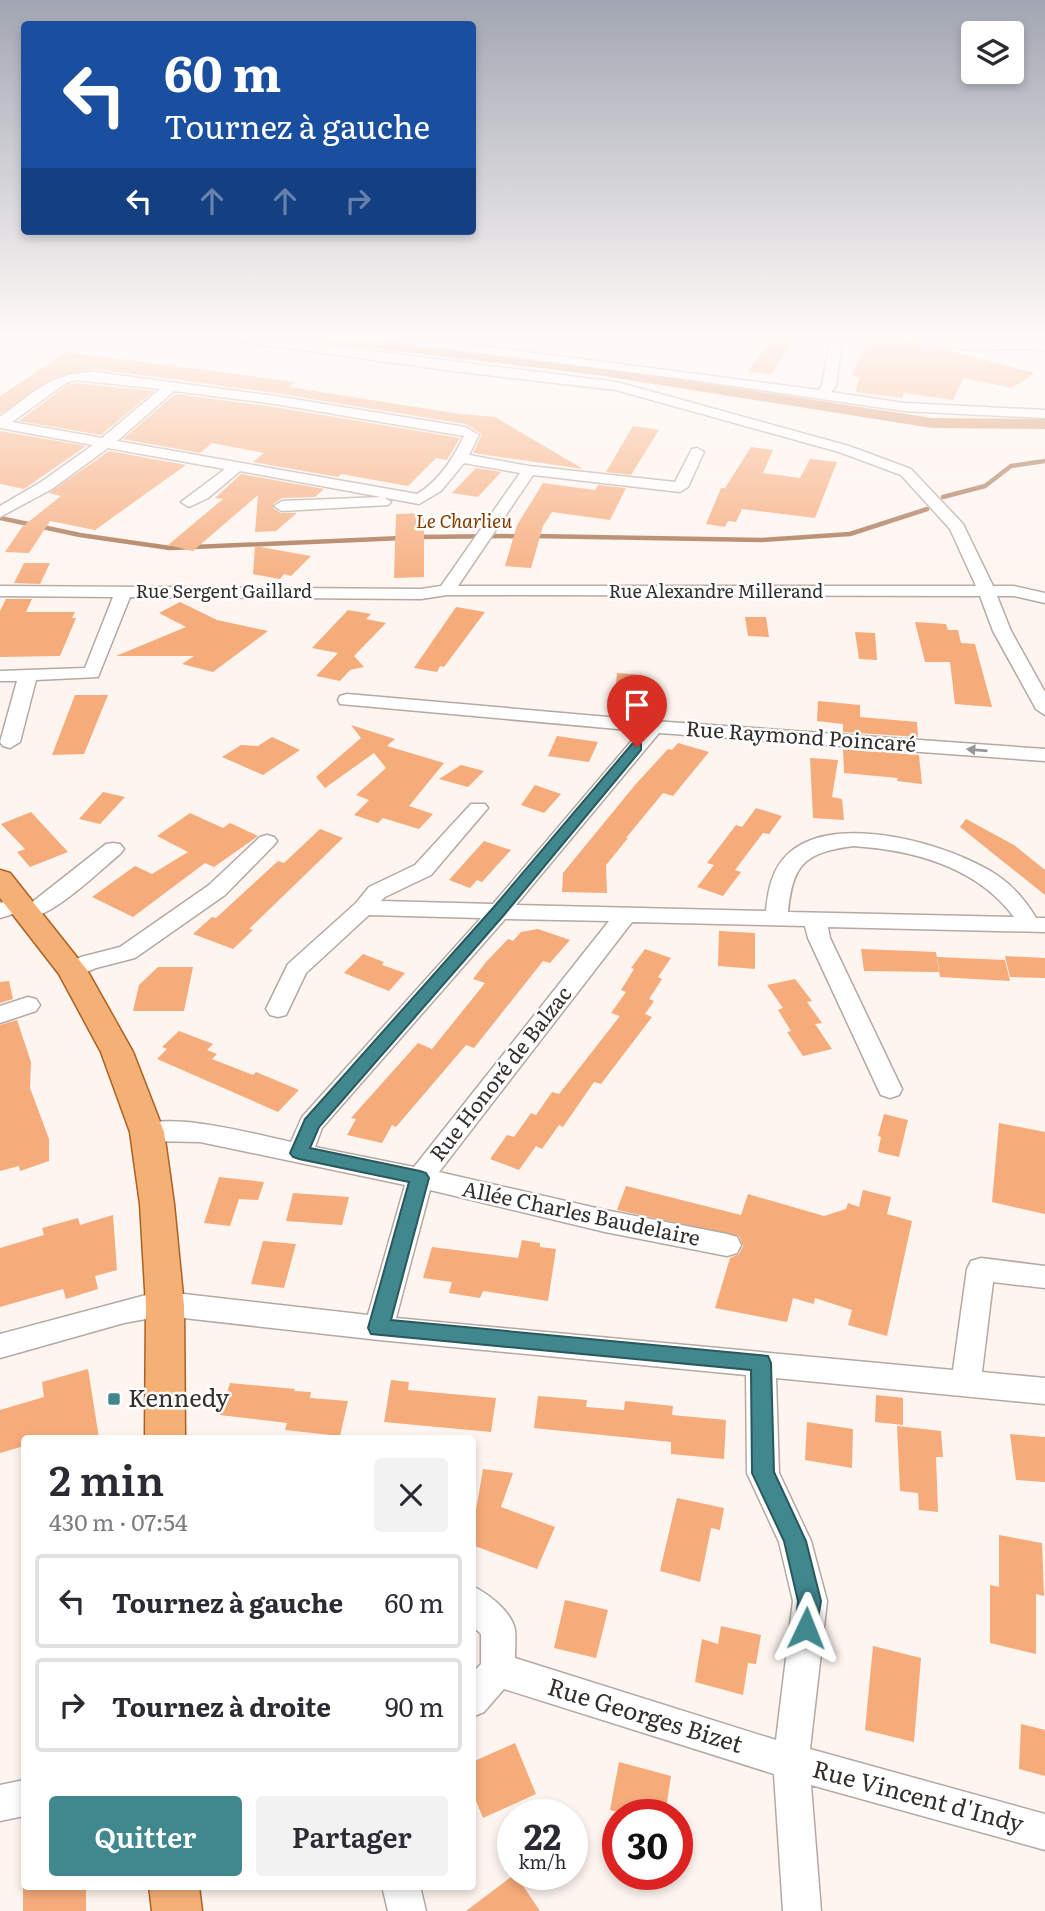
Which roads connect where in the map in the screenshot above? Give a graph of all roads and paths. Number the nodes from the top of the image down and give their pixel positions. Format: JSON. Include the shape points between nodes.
{"nodes":[{"id":1,"x":130,"y":422,"type":"edge"},
{"id":2,"x":407,"y":422,"type":"edge"},
{"id":3,"x":747,"y":422,"type":"edge"},
{"id":4,"x":0,"y":424,"type":"edge"},
{"id":5,"x":107,"y":443,"type":"junction"},
{"id":6,"x":696,"y":453,"type":"dead end"},
{"id":7,"x":460,"y":458,"type":"junction"},
{"id":8,"x":237,"y":466,"type":"junction"},
{"id":9,"x":529,"y":470,"type":"junction"},
{"id":10,"x":680,"y":487,"type":"junction"},
{"id":11,"x":401,"y":496,"type":"junction"},
{"id":12,"x":659,"y":497,"type":"dead end"},
{"id":13,"x":189,"y":502,"type":"dead end"},
{"id":14,"x":282,"y":506,"type":"dead end"},
{"id":15,"x":3,"y":511,"type":"edge"},
{"id":16,"x":447,"y":590,"type":"junction"},
{"id":17,"x":0,"y":591,"type":"edge"},
{"id":18,"x":124,"y":591,"type":"junction"},
{"id":19,"x":986,"y":591,"type":"junction"},
{"id":20,"x":1045,"y":598,"type":"edge"},
{"id":21,"x":28,"y":675,"type":"junction"},
{"id":22,"x":0,"y":676,"type":"edge"},
{"id":23,"x":347,"y":700,"type":"dead end"},
{"id":24,"x":1045,"y":709,"type":"edge"},
{"id":25,"x":654,"y":727,"type":"junction"},
{"id":26,"x":10,"y":742,"type":"dead end"},
{"id":27,"x":1045,"y":755,"type":"edge"},
{"id":28,"x":478,"y":808,"type":"dead end"},
{"id":29,"x":267,"y":841,"type":"dead end"},
{"id":30,"x":113,"y":849,"type":"dead end"},
{"id":31,"x":0,"y":878,"type":"edge"},
{"id":32,"x":364,"y":908,"type":"junction"},
{"id":33,"x":16,"y":909,"type":"edge"},
{"id":34,"x":499,"y":911,"type":"junction"},
{"id":35,"x":626,"y":915,"type":"junction"},
{"id":36,"x":776,"y":919,"type":"junction"},
{"id":37,"x":815,"y":920,"type":"junction"},
{"id":38,"x":1038,"y":925,"type":"edge"},
{"id":39,"x":72,"y":970,"type":"junction"},
{"id":40,"x":28,"y":1005,"type":"dead end"},
{"id":41,"x":278,"y":1009,"type":"dead end"},
{"id":42,"x":0,"y":1016,"type":"edge"},
{"id":43,"x":890,"y":1089,"type":"dead end"},
{"id":44,"x":147,"y":1132,"type":"junction"},
{"id":45,"x":299,"y":1153,"type":"junction"},
{"id":46,"x":420,"y":1178,"type":"junction"},
{"id":47,"x":727,"y":1245,"type":"dead end"},
{"id":48,"x":1045,"y":1277,"type":"edge"},
{"id":49,"x":165,"y":1306,"type":"junction"},
{"id":50,"x":379,"y":1328,"type":"junction"},
{"id":51,"x":0,"y":1346,"type":"edge"},
{"id":52,"x":761,"y":1363,"type":"junction"},
{"id":53,"x":966,"y":1383,"type":"junction"},
{"id":54,"x":1045,"y":1391,"type":"edge"},
{"id":55,"x":165,"y":1435,"type":"edge"},
{"id":56,"x":476,"y":1606,"type":"edge"},
{"id":57,"x":498,"y":1670,"type":"junction"},
{"id":58,"x":476,"y":1695,"type":"edge"},
{"id":59,"x":791,"y":1762,"type":"junction"},
{"id":60,"x":21,"y":1799,"type":"edge"},
{"id":61,"x":0,"y":1803,"type":"edge"},
{"id":62,"x":1045,"y":1832,"type":"edge"},
{"id":63,"x":174,"y":1890,"type":"edge"},
{"id":64,"x":402,"y":1890,"type":"edge"},
{"id":65,"x":177,"y":1911,"type":"edge"},
{"id":66,"x":407,"y":1911,"type":"edge"},
{"id":67,"x":802,"y":1911,"type":"edge"}],
"edges":[{"from":1,"to":5,"type":"street"},
{"from":2,"to":7,"type":"street","via":[[472,435]]},
{"from":3,"to":19,"type":"street","via":[[906,472],[957,527]]},
{"from":4,"to":5,"type":"street"},
{"from":5,"to":8,"type":"street"},
{"from":5,"to":15,"type":"street","via":[[40,491]]},
{"from":6,"to":10,"type":"street"},
{"from":7,"to":9,"type":"street"},
{"from":7,"to":11,"type":"street","via":[[428,495],[419,499]]},
{"from":8,"to":11,"type":"street"},
{"from":8,"to":13,"type":"street"},
{"from":9,"to":10,"type":"street"},
{"from":9,"to":16,"type":"street"},
{"from":10,"to":12,"type":"street"},
{"from":11,"to":14,"type":"street","via":[[389,501]]},
{"from":16,"to":18,"type":"street","name":"Rue Sergent Gaillard","via":[[421,594]]},
{"from":16,"to":19,"type":"street","name":"Rue Alexandre Millerand"},
{"from":17,"to":18,"type":"street","name":"Rue Sergent Gaillard"},
{"from":18,"to":21,"type":"street","via":[[92,673]]},
{"from":19,"to":20,"type":"street","name":"Rue Alexandre Millerand"},
{"from":19,"to":24,"type":"street","via":[[1002,631]]},
{"from":21,"to":22,"type":"street"},
{"from":21,"to":26,"type":"street"},
{"from":23,"to":25,"type":"street","name":"Rue Raymond Poincaré"},
{"from":27,"to":25,"type":"street","name":"Rue Raymond Poincaré","one_way":true},
{"from":25,"to":34,"type":"street"},
{"from":28,"to":32,"type":"street","via":[[423,870],[377,892]]},
{"from":29,"to":39,"type":"street","via":[[217,890],[127,953]]},
{"from":30,"to":33,"type":"street","via":[[39,908]]},
{"from":31,"to":33,"type":"main road"},
{"from":32,"to":34,"type":"street"},
{"from":32,"to":41,"type":"street","via":[[296,969]]},
{"from":33,"to":39,"type":"main road"},
{"from":34,"to":35,"type":"street"},
{"from":34,"to":45,"type":"street","via":[[311,1124]]},
{"from":35,"to":36,"type":"street"},
{"from":35,"to":46,"type":"street","name":"Rue Honoré de Balzac"},
{"from":36,"to":37,"type":"street"},
{"from":36,"to":38,"type":"street","via":[[782,872],[793,859],[809,848],[849,839],[876,839],[983,876]]},
{"from":37,"to":38,"type":"street"},
{"from":37,"to":43,"type":"street","via":[[819,938]]},
{"from":39,"to":44,"type":"main road","via":[[117,1052]]},
{"from":40,"to":42,"type":"street"},
{"from":44,"to":45,"type":"street","name":"Allée Charles Baudelaire","via":[[200,1133]]},
{"from":44,"to":49,"type":"main road"},
{"from":45,"to":46,"type":"street","name":"Allée Charles Baudelaire"},
{"from":46,"to":47,"type":"street","name":"Allée Charles Baudelaire","via":[[605,1222]]},
{"from":46,"to":50,"type":"street","name":"Rue Honoré de Balzac"},
{"from":48,"to":53,"type":"street","via":[[981,1269]]},
{"from":49,"to":50,"type":"street"},
{"from":49,"to":51,"type":"street","via":[[124,1311]]},
{"from":49,"to":55,"type":"main road"},
{"from":50,"to":52,"type":"street"},
{"from":52,"to":53,"type":"street"},
{"from":52,"to":59,"type":"street","via":[[763,1473],[795,1541],[810,1601]]},
{"from":53,"to":54,"type":"street"},
{"from":56,"to":57,"type":"street","via":[[498,1628]]},
{"from":57,"to":58,"type":"street"},
{"from":57,"to":59,"type":"street","name":"Rue Georges Bizet"},
{"from":59,"to":62,"type":"street","name":"Rue Vincent d'Indy"},
{"from":59,"to":67,"type":"street"},
{"from":60,"to":61,"type":"street"},
{"from":63,"to":65,"type":"main road"},
{"from":64,"to":66,"type":"street"}]}
